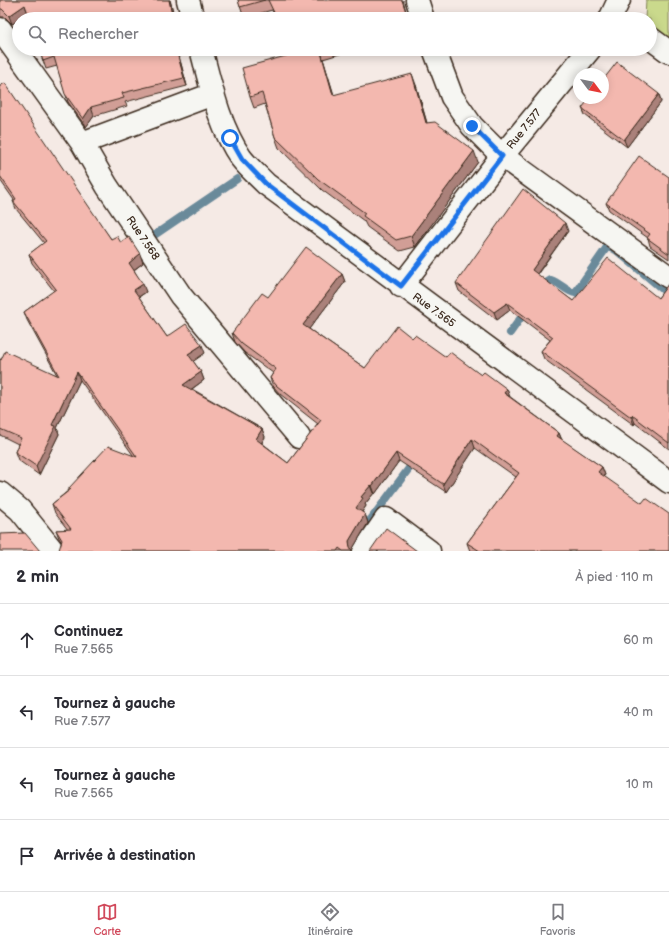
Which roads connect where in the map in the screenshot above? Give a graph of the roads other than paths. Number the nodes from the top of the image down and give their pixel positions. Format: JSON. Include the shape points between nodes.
{"nodes":[{"id":1,"x":188,"y":0,"type":"edge"},
{"id":2,"x":417,"y":0,"type":"edge"},
{"id":3,"x":191,"y":12,"type":"edge"},
{"id":4,"x":421,"y":12,"type":"edge"},
{"id":5,"x":0,"y":29,"type":"edge"},
{"id":6,"x":657,"y":43,"type":"edge"},
{"id":7,"x":12,"y":46,"type":"edge"},
{"id":8,"x":669,"y":52,"type":"edge"},
{"id":9,"x":19,"y":56,"type":"edge"},
{"id":10,"x":203,"y":56,"type":"edge"},
{"id":11,"x":437,"y":56,"type":"edge"},
{"id":12,"x":584,"y":56,"type":"edge"},
{"id":13,"x":213,"y":94,"type":"junction"},
{"id":14,"x":82,"y":143,"type":"junction"},
{"id":15,"x":502,"y":156,"type":"junction"},
{"id":16,"x":669,"y":278,"type":"edge"},
{"id":17,"x":401,"y":286,"type":"junction"},
{"id":18,"x":299,"y":437,"type":"dead end"},
{"id":19,"x":669,"y":482,"type":"edge"},
{"id":20,"x":0,"y":493,"type":"edge"},
{"id":21,"x":54,"y":551,"type":"edge"},
{"id":22,"x":364,"y":551,"type":"edge"},
{"id":23,"x":429,"y":551,"type":"edge"}],
"edges":[{"from":1,"to":3,"type":"street"},
{"from":2,"to":4,"type":"street"},
{"from":5,"to":7,"type":"street","name":"Rue 7.568"},
{"from":6,"to":8,"type":"street"},
{"from":9,"to":14,"type":"street","name":"Rue 7.568"},
{"from":10,"to":13,"type":"street","name":"Rue 7.565"},
{"from":11,"to":15,"type":"street","via":[[452,97],[472,126]]},
{"from":12,"to":15,"type":"street","name":"Rue 7.577"},
{"from":13,"to":14,"type":"street"},
{"from":13,"to":17,"type":"street","name":"Rue 7.565","via":[[230,138],[242,159],[266,184]]},
{"from":14,"to":18,"type":"street","name":"Rue 7.568","via":[[107,186],[181,296]]},
{"from":15,"to":16,"type":"street"},
{"from":15,"to":17,"type":"street","name":"Rue 7.577"},
{"from":17,"to":19,"type":"street","name":"Rue 7.565"},
{"from":20,"to":21,"type":"street","via":[[20,510]]},
{"from":22,"to":23,"type":"street","via":[[386,519]]}]}
